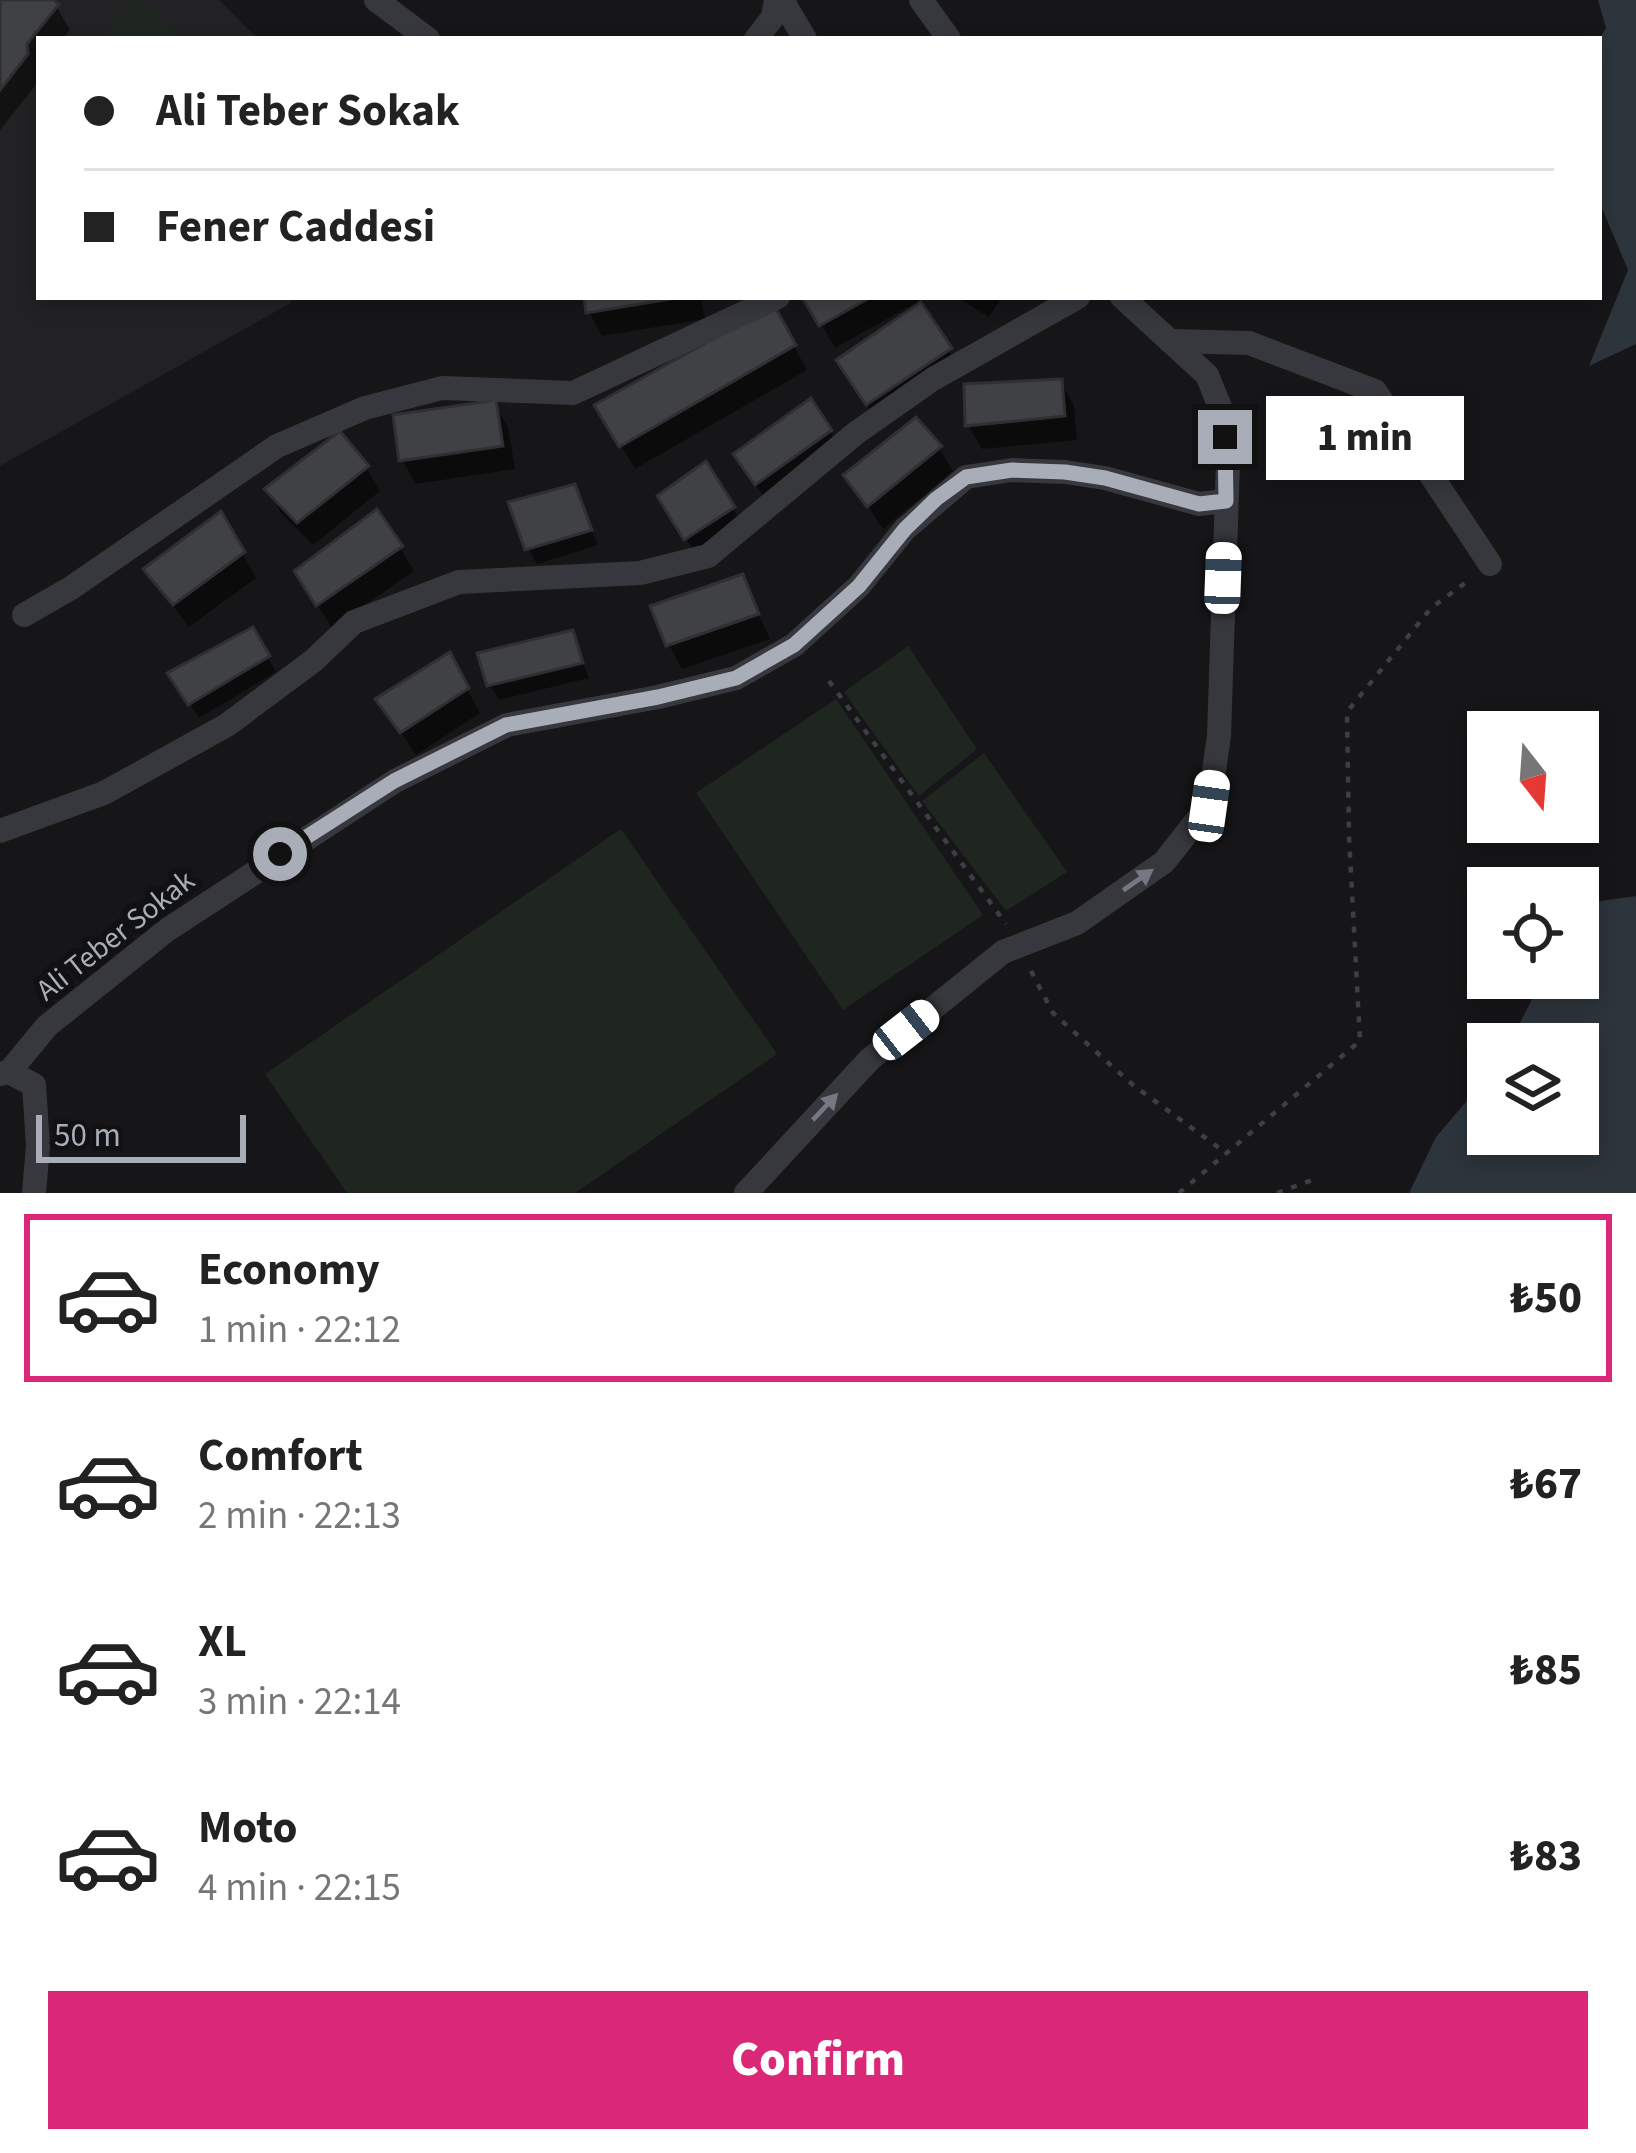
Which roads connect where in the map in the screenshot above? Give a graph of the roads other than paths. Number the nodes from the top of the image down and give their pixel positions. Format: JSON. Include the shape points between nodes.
{"nodes":[{"id":1,"x":376,"y":0,"type":"edge"},
{"id":2,"x":779,"y":0,"type":"edge"},
{"id":3,"x":921,"y":0,"type":"edge"},
{"id":4,"x":424,"y":36,"type":"edge"},
{"id":5,"x":758,"y":36,"type":"edge"},
{"id":6,"x":803,"y":36,"type":"edge"},
{"id":7,"x":947,"y":36,"type":"edge"},
{"id":8,"x":772,"y":300,"type":"edge"},
{"id":9,"x":1073,"y":300,"type":"edge"},
{"id":10,"x":1125,"y":300,"type":"edge"},
{"id":11,"x":1170,"y":341,"type":"junction"},
{"id":12,"x":1226,"y":501,"type":"junction"},
{"id":13,"x":1490,"y":565,"type":"road end"},
{"id":14,"x":24,"y":615,"type":"dead end"},
{"id":15,"x":0,"y":831,"type":"edge"},
{"id":16,"x":4,"y":1073,"type":"edge"},
{"id":17,"x":34,"y":1193,"type":"edge"},
{"id":18,"x":746,"y":1193,"type":"edge"}],
"edges":[{"from":1,"to":4,"type":"street"},
{"from":2,"to":5,"type":"street"},
{"from":2,"to":6,"type":"street"},
{"from":3,"to":7,"type":"street"},
{"from":8,"to":14,"type":"street","via":[[573,393],[442,388],[365,408],[278,446]]},
{"from":9,"to":15,"type":"street","via":[[914,392],[707,556],[640,573],[459,582],[354,622],[227,725],[104,793]]},
{"from":10,"to":11,"type":"street"},
{"from":11,"to":12,"type":"street","via":[[1208,375],[1222,412]]},
{"from":11,"to":13,"type":"street","via":[[1249,343],[1375,392]]},
{"from":12,"to":16,"type":"street","name":"Ali Teber Sokak","via":[[1199,504],[1065,472],[966,477],[794,645],[736,678],[506,725],[394,781],[166,930],[47,1026]]},
{"from":18,"to":12,"type":"street","one_way":true,"via":[[870,1059],[1003,952],[1077,923],[1164,862],[1209,806],[1219,736]]},
{"from":16,"to":17,"type":"street","via":[[34,1084]]}]}
